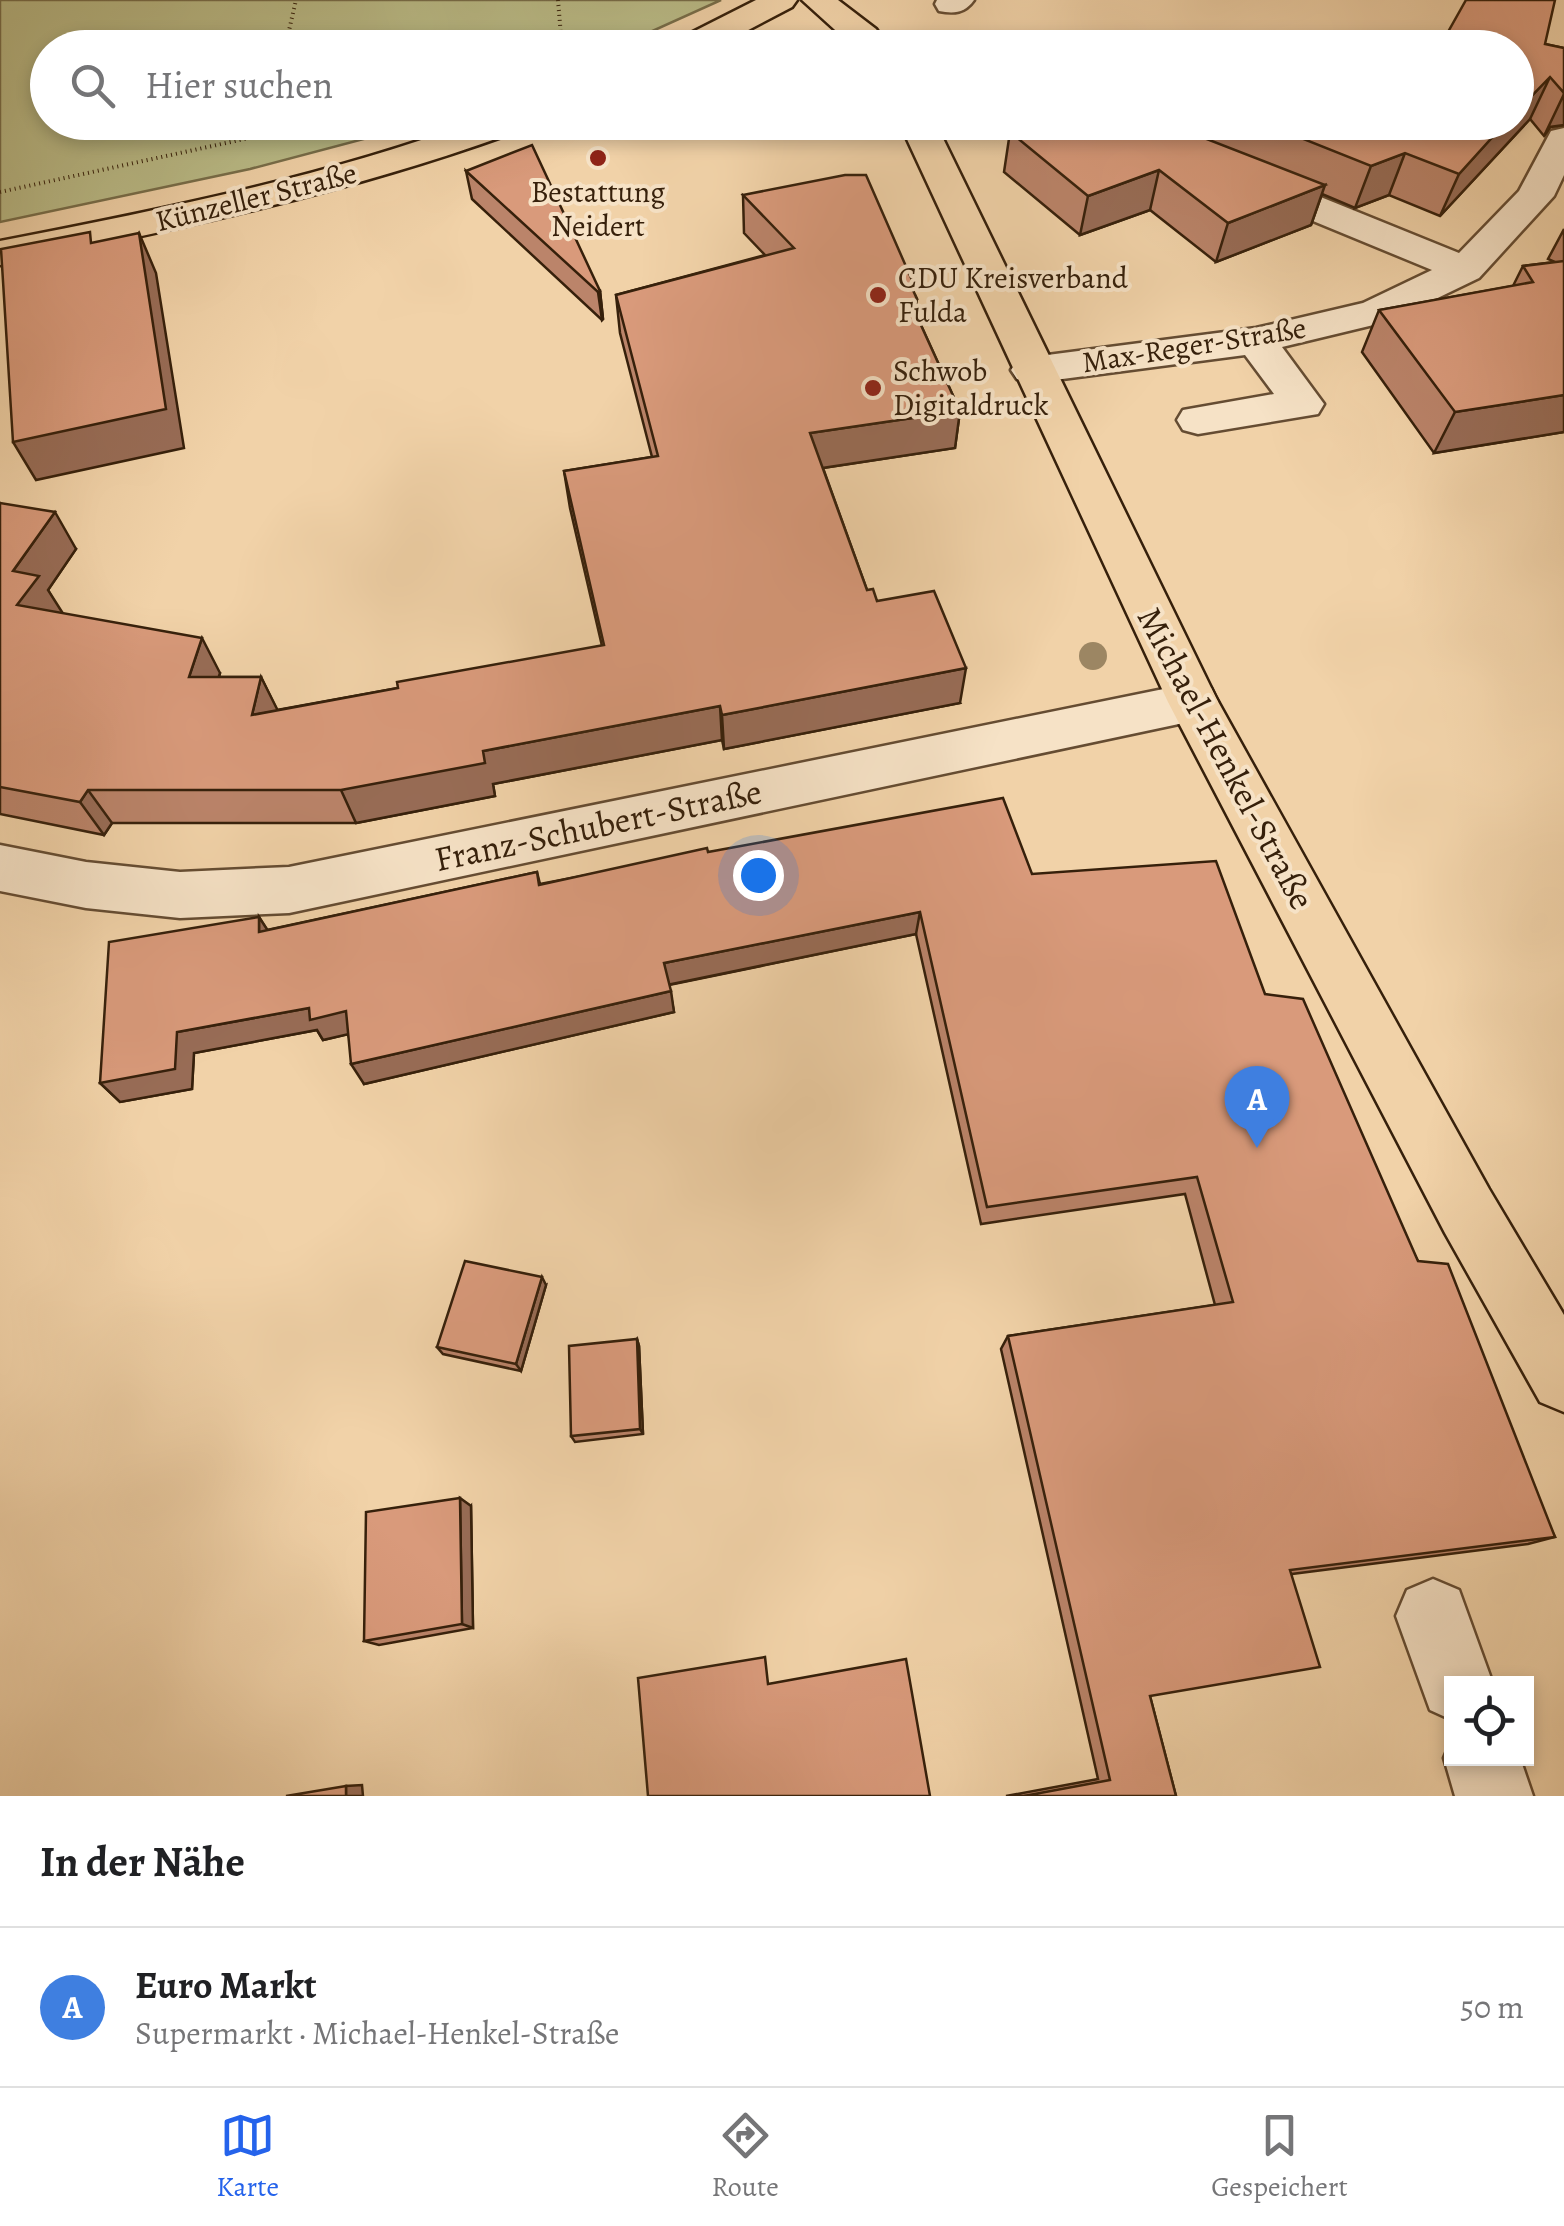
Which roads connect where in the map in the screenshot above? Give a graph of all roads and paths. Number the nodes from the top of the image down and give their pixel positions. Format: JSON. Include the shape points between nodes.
{"nodes":[{"id":1,"x":296,"y":0,"type":"edge"},
{"id":2,"x":558,"y":0,"type":"edge"},
{"id":3,"x":781,"y":0,"type":"edge"},
{"id":4,"x":818,"y":0,"type":"edge"},
{"id":5,"x":289,"y":30,"type":"edge"},
{"id":6,"x":560,"y":30,"type":"edge"},
{"id":7,"x":722,"y":30,"type":"edge"},
{"id":8,"x":856,"y":30,"type":"edge"},
{"id":9,"x":1564,"y":139,"type":"edge"},
{"id":10,"x":249,"y":140,"type":"edge"},
{"id":11,"x":453,"y":140,"type":"edge"},
{"id":12,"x":939,"y":140,"type":"edge"},
{"id":13,"x":1213,"y":167,"type":"edge"},
{"id":14,"x":0,"y":192,"type":"edge"},
{"id":15,"x":0,"y":254,"type":"edge"},
{"id":16,"x":1465,"y":270,"type":"junction"},
{"id":17,"x":1256,"y":342,"type":"junction"},
{"id":18,"x":1032,"y":370,"type":"junction"},
{"id":19,"x":1198,"y":420,"type":"dead end"},
{"id":20,"x":1193,"y":702,"type":"junction"},
{"id":21,"x":0,"y":868,"type":"edge"},
{"id":22,"x":1564,"y":1378,"type":"edge"},
{"id":23,"x":1433,"y":1616,"type":"dead end"},
{"id":24,"x":1453,"y":1676,"type":"edge"},
{"id":25,"x":1485,"y":1766,"type":"edge"},
{"id":26,"x":1494,"y":1796,"type":"edge"}],
"edges":[{"from":1,"to":5,"type":"path"},
{"from":2,"to":6,"type":"path"},
{"from":3,"to":7,"type":"main road"},
{"from":4,"to":8,"type":"main road"},
{"from":9,"to":16,"type":"street","name":"Max-Reger-Straße","via":[[1535,196]]},
{"from":10,"to":14,"type":"path"},
{"from":11,"to":15,"type":"main road","name":"Künzeller Straße","via":[[318,184]]},
{"from":12,"to":18,"type":"main road","name":"Michael-Henkel-Straße"},
{"from":13,"to":16,"type":"street"},
{"from":16,"to":17,"type":"street","name":"Max-Reger-Straße","via":[[1376,312]]},
{"from":17,"to":18,"type":"street","name":"Max-Reger-Straße"},
{"from":17,"to":19,"type":"street","via":[[1302,404]]},
{"from":18,"to":20,"type":"main road","name":"Michael-Henkel-Straße"},
{"from":20,"to":21,"type":"street","name":"Franz-Schubert-Straße","via":[[289,890],[180,895],[86,886]]},
{"from":20,"to":22,"type":"main road","name":"Michael-Henkel-Straße"},
{"from":23,"to":24,"type":"street"},
{"from":25,"to":26,"type":"street"}]}
